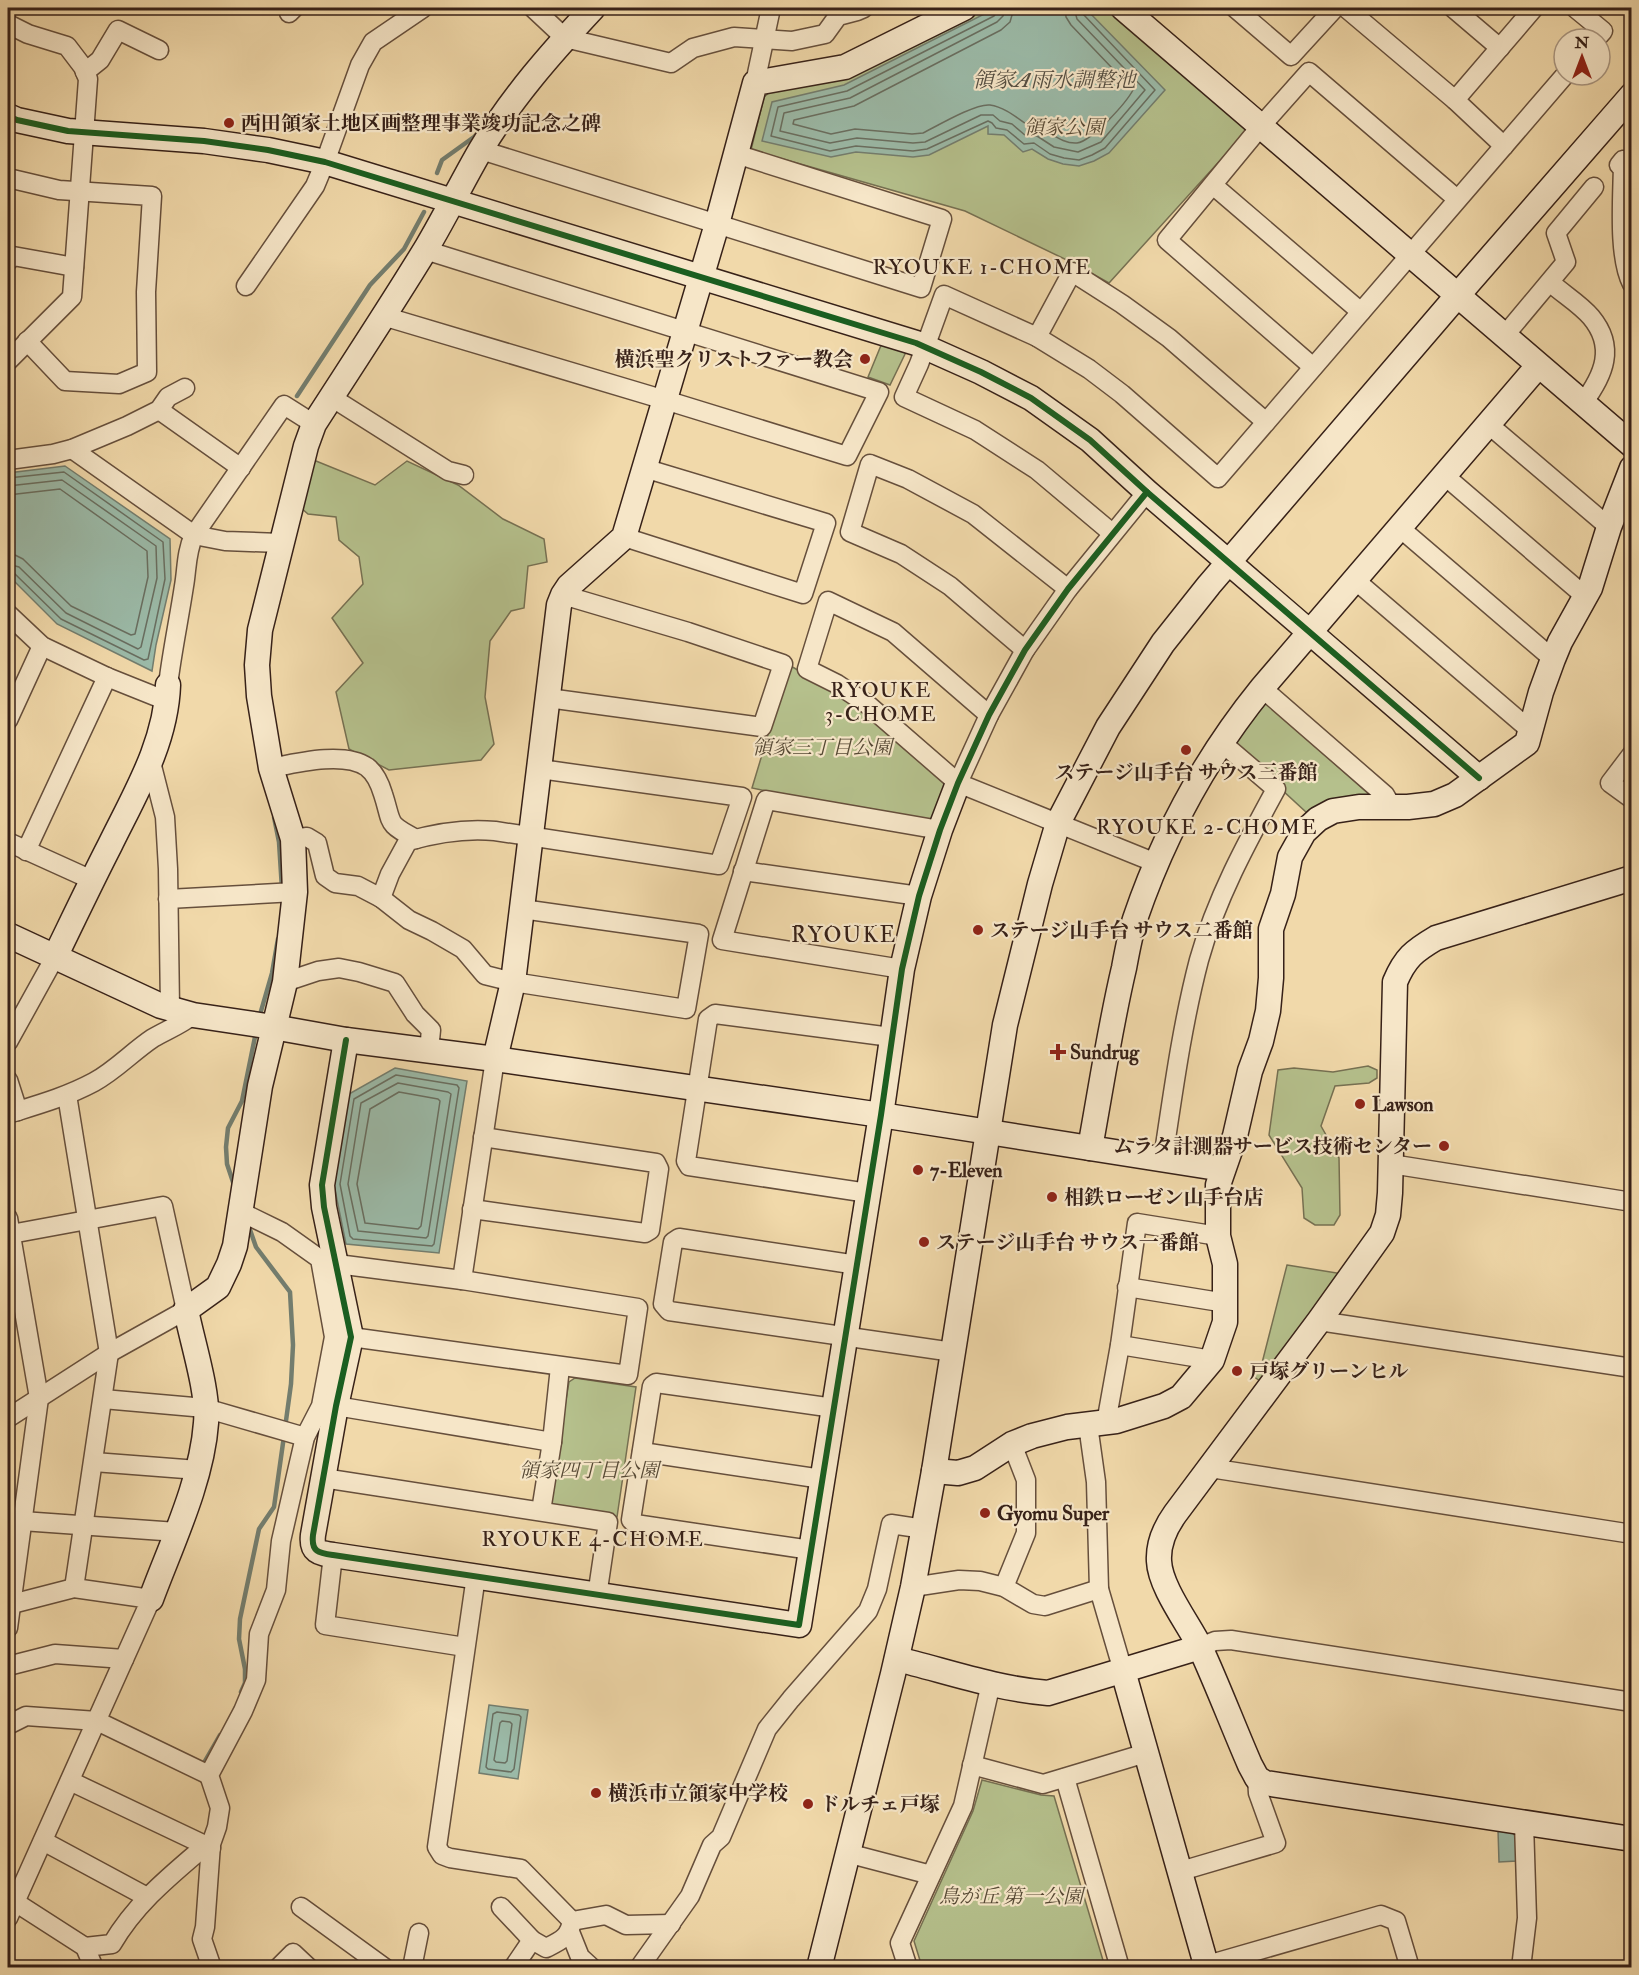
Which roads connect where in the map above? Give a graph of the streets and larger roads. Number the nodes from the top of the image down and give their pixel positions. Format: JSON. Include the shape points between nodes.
{"nodes":[{"id":1,"x":423,"y":8,"type":"edge"},
{"id":2,"x":533,"y":8,"type":"edge"},
{"id":3,"x":593,"y":8,"type":"edge"},
{"id":4,"x":771,"y":8,"type":"edge"},
{"id":5,"x":864,"y":8,"type":"edge"},
{"id":6,"x":1123,"y":8,"type":"edge"},
{"id":7,"x":1235,"y":8,"type":"edge"},
{"id":8,"x":1335,"y":8,"type":"edge"},
{"id":9,"x":1346,"y":8,"type":"edge"},
{"id":10,"x":1453,"y":8,"type":"edge"},
{"id":11,"x":1534,"y":8,"type":"edge"},
{"id":12,"x":1575,"y":8,"type":"edge"},
{"id":13,"x":949,"y":11,"type":"edge"},
{"id":14,"x":8,"y":24,"type":"edge"},
{"id":15,"x":1598,"y":27,"type":"edge"},
{"id":16,"x":565,"y":38,"type":"junction"},
{"id":17,"x":764,"y":40,"type":"junction"},
{"id":18,"x":1500,"y":48,"type":"junction"},
{"id":19,"x":159,"y":50,"type":"dead end"},
{"id":20,"x":85,"y":72,"type":"junction"},
{"id":21,"x":755,"y":84,"type":"junction"},
{"id":22,"x":1555,"y":87,"type":"edge"},
{"id":23,"x":1632,"y":95,"type":"edge"},
{"id":24,"x":1455,"y":100,"type":"junction"},
{"id":25,"x":8,"y":116,"type":"edge"},
{"id":26,"x":1261,"y":126,"type":"junction"},
{"id":27,"x":85,"y":132,"type":"junction"},
{"id":28,"x":1504,"y":146,"type":"junction"},
{"id":29,"x":481,"y":150,"type":"junction"},
{"id":30,"x":736,"y":154,"type":"junction"},
{"id":31,"x":326,"y":162,"type":"junction"},
{"id":32,"x":1618,"y":165,"type":"dead end"},
{"id":33,"x":8,"y":178,"type":"edge"},
{"id":34,"x":1214,"y":186,"type":"junction"},
{"id":35,"x":1594,"y":187,"type":"dead end"},
{"id":36,"x":80,"y":191,"type":"junction"},
{"id":37,"x":1457,"y":199,"type":"junction"},
{"id":38,"x":454,"y":200,"type":"junction"},
{"id":39,"x":717,"y":224,"type":"junction"},
{"id":40,"x":425,"y":250,"type":"junction"},
{"id":41,"x":1410,"y":254,"type":"junction"},
{"id":42,"x":8,"y":261,"type":"edge"},
{"id":43,"x":74,"y":267,"type":"junction"},
{"id":44,"x":700,"y":277,"type":"junction"},
{"id":45,"x":1551,"y":283,"type":"junction"},
{"id":46,"x":1632,"y":284,"type":"edge"},
{"id":47,"x":246,"y":286,"type":"dead end"},
{"id":48,"x":1457,"y":296,"type":"junction"},
{"id":49,"x":1361,"y":312,"type":"junction"},
{"id":50,"x":383,"y":316,"type":"junction"},
{"id":51,"x":685,"y":330,"type":"junction"},
{"id":52,"x":1505,"y":335,"type":"junction"},
{"id":53,"x":1037,"y":337,"type":"junction"},
{"id":54,"x":27,"y":341,"type":"junction"},
{"id":55,"x":926,"y":346,"type":"junction"},
{"id":56,"x":8,"y":361,"type":"edge"},
{"id":57,"x":1538,"y":366,"type":"junction"},
{"id":58,"x":1313,"y":367,"type":"junction"},
{"id":59,"x":185,"y":388,"type":"dead end"},
{"id":60,"x":331,"y":397,"type":"junction"},
{"id":61,"x":665,"y":400,"type":"junction"},
{"id":62,"x":1583,"y":403,"type":"junction"},
{"id":63,"x":159,"y":410,"type":"junction"},
{"id":64,"x":1266,"y":422,"type":"junction"},
{"id":65,"x":314,"y":424,"type":"junction"},
{"id":66,"x":1488,"y":424,"type":"junction"},
{"id":67,"x":1632,"y":445,"type":"edge"},
{"id":68,"x":72,"y":449,"type":"junction"},
{"id":69,"x":8,"y":460,"type":"edge"},
{"id":70,"x":241,"y":468,"type":"junction"},
{"id":71,"x":644,"y":468,"type":"junction"},
{"id":72,"x":1632,"y":468,"type":"edge"},
{"id":73,"x":464,"y":475,"type":"dead end"},
{"id":74,"x":1444,"y":476,"type":"junction"},
{"id":75,"x":1147,"y":492,"type":"junction"},
{"id":76,"x":1609,"y":527,"type":"junction"},
{"id":77,"x":1400,"y":528,"type":"junction"},
{"id":78,"x":1112,"y":533,"type":"junction"},
{"id":79,"x":194,"y":535,"type":"junction"},
{"id":80,"x":624,"y":537,"type":"junction"},
{"id":81,"x":280,"y":543,"type":"junction"},
{"id":82,"x":1229,"y":563,"type":"junction"},
{"id":83,"x":1355,"y":580,"type":"junction"},
{"id":84,"x":1068,"y":589,"type":"junction"},
{"id":85,"x":563,"y":595,"type":"junction"},
{"id":86,"x":1586,"y":597,"type":"junction"},
{"id":87,"x":8,"y":614,"type":"edge"},
{"id":88,"x":1310,"y":632,"type":"junction"},
{"id":89,"x":42,"y":646,"type":"junction"},
{"id":90,"x":1025,"y":651,"type":"junction"},
{"id":91,"x":1553,"y":659,"type":"junction"},
{"id":92,"x":107,"y":677,"type":"junction"},
{"id":93,"x":1262,"y":687,"type":"junction"},
{"id":94,"x":167,"y":693,"type":"junction"},
{"id":95,"x":548,"y":698,"type":"junction"},
{"id":96,"x":989,"y":715,"type":"junction"},
{"id":97,"x":8,"y":720,"type":"edge"},
{"id":98,"x":1530,"y":730,"type":"junction"},
{"id":99,"x":1221,"y":742,"type":"junction"},
{"id":100,"x":1632,"y":754,"type":"edge"},
{"id":101,"x":151,"y":762,"type":"junction"},
{"id":102,"x":271,"y":768,"type":"junction"},
{"id":103,"x":540,"y":769,"type":"junction"},
{"id":104,"x":1479,"y":778,"type":"junction"},
{"id":105,"x":958,"y":783,"type":"junction"},
{"id":106,"x":1632,"y":799,"type":"edge"},
{"id":107,"x":1392,"y":807,"type":"junction"},
{"id":108,"x":1058,"y":823,"type":"junction"},
{"id":109,"x":940,"y":830,"type":"junction"},
{"id":110,"x":531,"y":837,"type":"junction"},
{"id":111,"x":293,"y":839,"type":"junction"},
{"id":112,"x":416,"y":839,"type":"junction"},
{"id":113,"x":8,"y":842,"type":"edge"},
{"id":114,"x":26,"y":851,"type":"junction"},
{"id":115,"x":1156,"y":862,"type":"junction"},
{"id":116,"x":743,"y":871,"type":"junction"},
{"id":117,"x":1632,"y":878,"type":"edge"},
{"id":118,"x":92,"y":880,"type":"junction"},
{"id":119,"x":295,"y":892,"type":"junction"},
{"id":120,"x":920,"y":896,"type":"junction"},
{"id":121,"x":381,"y":898,"type":"junction"},
{"id":122,"x":168,"y":899,"type":"junction"},
{"id":123,"x":522,"y":909,"type":"junction"},
{"id":124,"x":8,"y":936,"type":"edge"},
{"id":125,"x":55,"y":957,"type":"junction"},
{"id":126,"x":902,"y":969,"type":"junction"},
{"id":127,"x":285,"y":981,"type":"junction"},
{"id":128,"x":513,"y":982,"type":"junction"},
{"id":129,"x":170,"y":1008,"type":"junction"},
{"id":130,"x":193,"y":1015,"type":"junction"},
{"id":131,"x":12,"y":1022,"type":"edge"},
{"id":132,"x":273,"y":1027,"type":"junction"},
{"id":133,"x":891,"y":1037,"type":"junction"},
{"id":134,"x":346,"y":1041,"type":"junction"},
{"id":135,"x":8,"y":1042,"type":"edge"},
{"id":136,"x":429,"y":1050,"type":"junction"},
{"id":137,"x":495,"y":1059,"type":"junction"},
{"id":138,"x":8,"y":1080,"type":"edge"},
{"id":139,"x":696,"y":1090,"type":"junction"},
{"id":140,"x":67,"y":1095,"type":"junction"},
{"id":141,"x":13,"y":1113,"type":"edge"},
{"id":142,"x":881,"y":1115,"type":"junction"},
{"id":143,"x":988,"y":1132,"type":"junction"},
{"id":144,"x":483,"y":1137,"type":"junction"},
{"id":145,"x":1090,"y":1148,"type":"junction"},
{"id":146,"x":1163,"y":1159,"type":"junction"},
{"id":147,"x":1391,"y":1164,"type":"junction"},
{"id":148,"x":1223,"y":1169,"type":"junction"},
{"id":149,"x":868,"y":1193,"type":"junction"},
{"id":150,"x":1632,"y":1202,"type":"edge"},
{"id":151,"x":472,"y":1209,"type":"junction"},
{"id":152,"x":241,"y":1212,"type":"junction"},
{"id":153,"x":87,"y":1219,"type":"junction"},
{"id":154,"x":9,"y":1226,"type":"edge"},
{"id":155,"x":1218,"y":1236,"type":"junction"},
{"id":156,"x":337,"y":1264,"type":"junction"},
{"id":157,"x":857,"y":1264,"type":"junction"},
{"id":158,"x":462,"y":1280,"type":"junction"},
{"id":159,"x":1127,"y":1287,"type":"junction"},
{"id":160,"x":14,"y":1293,"type":"edge"},
{"id":161,"x":1226,"y":1303,"type":"junction"},
{"id":162,"x":186,"y":1310,"type":"junction"},
{"id":163,"x":1319,"y":1321,"type":"junction"},
{"id":164,"x":351,"y":1337,"type":"junction"},
{"id":165,"x":845,"y":1337,"type":"junction"},
{"id":166,"x":1120,"y":1345,"type":"junction"},
{"id":167,"x":953,"y":1352,"type":"junction"},
{"id":168,"x":109,"y":1353,"type":"junction"},
{"id":169,"x":1212,"y":1360,"type":"junction"},
{"id":170,"x":561,"y":1366,"type":"junction"},
{"id":171,"x":1632,"y":1368,"type":"edge"},
{"id":172,"x":39,"y":1398,"type":"junction"},
{"id":173,"x":103,"y":1399,"type":"junction"},
{"id":174,"x":336,"y":1406,"type":"junction"},
{"id":175,"x":206,"y":1408,"type":"junction"},
{"id":176,"x":834,"y":1408,"type":"junction"},
{"id":177,"x":8,"y":1418,"type":"edge"},
{"id":178,"x":1097,"y":1424,"type":"junction"},
{"id":179,"x":305,"y":1437,"type":"junction"},
{"id":180,"x":552,"y":1442,"type":"junction"},
{"id":181,"x":1012,"y":1444,"type":"junction"},
{"id":182,"x":642,"y":1452,"type":"junction"},
{"id":183,"x":94,"y":1462,"type":"junction"},
{"id":184,"x":1210,"y":1468,"type":"junction"},
{"id":185,"x":198,"y":1470,"type":"junction"},
{"id":186,"x":934,"y":1471,"type":"junction"},
{"id":187,"x":323,"y":1478,"type":"junction"},
{"id":188,"x":822,"y":1479,"type":"junction"},
{"id":189,"x":541,"y":1511,"type":"junction"},
{"id":190,"x":15,"y":1520,"type":"edge"},
{"id":191,"x":83,"y":1526,"type":"junction"},
{"id":192,"x":924,"y":1529,"type":"junction"},
{"id":193,"x":177,"y":1532,"type":"junction"},
{"id":194,"x":1632,"y":1534,"type":"edge"},
{"id":195,"x":811,"y":1550,"type":"junction"},
{"id":196,"x":333,"y":1555,"type":"junction"},
{"id":197,"x":476,"y":1576,"type":"junction"},
{"id":198,"x":913,"y":1587,"type":"junction"},
{"id":199,"x":1004,"y":1587,"type":"junction"},
{"id":200,"x":74,"y":1588,"type":"junction"},
{"id":201,"x":1099,"y":1589,"type":"junction"},
{"id":202,"x":597,"y":1596,"type":"junction"},
{"id":203,"x":151,"y":1599,"type":"junction"},
{"id":204,"x":9,"y":1605,"type":"edge"},
{"id":205,"x":8,"y":1628,"type":"edge"},
{"id":206,"x":465,"y":1647,"type":"junction"},
{"id":207,"x":1200,"y":1647,"type":"junction"},
{"id":208,"x":124,"y":1659,"type":"junction"},
{"id":209,"x":897,"y":1659,"type":"junction"},
{"id":210,"x":8,"y":1666,"type":"edge"},
{"id":211,"x":1123,"y":1671,"type":"junction"},
{"id":212,"x":991,"y":1683,"type":"junction"},
{"id":213,"x":1632,"y":1702,"type":"edge"},
{"id":214,"x":97,"y":1721,"type":"junction"},
{"id":215,"x":8,"y":1725,"type":"edge"},
{"id":216,"x":1146,"y":1753,"type":"junction"},
{"id":217,"x":972,"y":1765,"type":"junction"},
{"id":218,"x":209,"y":1775,"type":"junction"},
{"id":219,"x":1065,"y":1778,"type":"junction"},
{"id":220,"x":1257,"y":1778,"type":"junction"},
{"id":221,"x":70,"y":1781,"type":"junction"},
{"id":222,"x":1524,"y":1823,"type":"junction"},
{"id":223,"x":1632,"y":1839,"type":"edge"},
{"id":224,"x":43,"y":1841,"type":"junction"},
{"id":225,"x":208,"y":1847,"type":"junction"},
{"id":226,"x":848,"y":1853,"type":"junction"},
{"id":227,"x":1181,"y":1871,"type":"junction"},
{"id":228,"x":931,"y":1875,"type":"junction"},
{"id":229,"x":147,"y":1897,"type":"junction"},
{"id":230,"x":301,"y":1906,"type":"dead end"},
{"id":231,"x":501,"y":1907,"type":"dead end"},
{"id":232,"x":11,"y":1910,"type":"edge"},
{"id":233,"x":671,"y":1924,"type":"junction"},
{"id":234,"x":571,"y":1926,"type":"junction"},
{"id":235,"x":419,"y":1934,"type":"dead end"},
{"id":236,"x":532,"y":1940,"type":"junction"},
{"id":237,"x":85,"y":1947,"type":"junction"},
{"id":238,"x":1203,"y":1967,"type":"edge"},
{"id":239,"x":94,"y":1968,"type":"edge"},
{"id":240,"x":212,"y":1968,"type":"edge"},
{"id":241,"x":278,"y":1968,"type":"edge"},
{"id":242,"x":309,"y":1968,"type":"edge"},
{"id":243,"x":385,"y":1968,"type":"edge"},
{"id":244,"x":412,"y":1968,"type":"edge"},
{"id":245,"x":513,"y":1968,"type":"edge"},
{"id":246,"x":592,"y":1968,"type":"edge"},
{"id":247,"x":639,"y":1968,"type":"edge"},
{"id":248,"x":819,"y":1968,"type":"edge"},
{"id":249,"x":908,"y":1968,"type":"edge"},
{"id":250,"x":1120,"y":1968,"type":"edge"},
{"id":251,"x":1410,"y":1968,"type":"edge"},
{"id":252,"x":1521,"y":1968,"type":"edge"}],
"edges":[{"from":1,"to":31,"type":"street","via":[[373,42],[360,65]]},
{"from":2,"to":16,"type":"street"},
{"from":3,"to":16,"type":"street"},
{"from":4,"to":17,"type":"street"},
{"from":5,"to":17,"type":"street","via":[[838,16],[825,34],[792,41]]},
{"from":6,"to":26,"type":"street"},
{"from":7,"to":8,"type":"street","via":[[1291,56]]},
{"from":9,"to":24,"type":"street"},
{"from":10,"to":18,"type":"street"},
{"from":11,"to":18,"type":"street"},
{"from":12,"to":15,"type":"street"},
{"from":13,"to":21,"type":"street","via":[[844,67]]},
{"from":14,"to":20,"type":"street","via":[[67,45]]},
{"from":16,"to":17,"type":"street","via":[[671,63],[693,48],[734,37]]},
{"from":16,"to":29,"type":"street","via":[[509,107]]},
{"from":17,"to":21,"type":"street"},
{"from":18,"to":24,"type":"street"},
{"from":19,"to":20,"type":"street","via":[[118,30],[100,60]]},
{"from":20,"to":27,"type":"street"},
{"from":21,"to":30,"type":"street"},
{"from":22,"to":28,"type":"street"},
{"from":23,"to":48,"type":"street"},
{"from":24,"to":28,"type":"street"},
{"from":25,"to":27,"type":"street"},
{"from":26,"to":34,"type":"street"},
{"from":26,"to":37,"type":"street","via":[[1309,72]]},
{"from":26,"to":41,"type":"street"},
{"from":27,"to":31,"type":"street","via":[[204,141]]},
{"from":27,"to":36,"type":"street"},
{"from":28,"to":37,"type":"street"},
{"from":29,"to":38,"type":"street"},
{"from":29,"to":39,"type":"street"},
{"from":30,"to":39,"type":"street"},
{"from":30,"to":39,"type":"street","via":[[942,219],[921,288]]},
{"from":31,"to":38,"type":"street"},
{"from":31,"to":47,"type":"street","via":[[315,186]]},
{"from":32,"to":46,"type":"street","via":[[1623,160],[1623,245]]},
{"from":33,"to":36,"type":"street"},
{"from":34,"to":49,"type":"street"},
{"from":34,"to":58,"type":"street","via":[[1167,240]]},
{"from":35,"to":45,"type":"street","via":[[1556,234],[1566,262]]},
{"from":36,"to":43,"type":"street"},
{"from":36,"to":54,"type":"street","via":[[152,196],[146,291],[147,372],[119,384],[65,381]]},
{"from":37,"to":41,"type":"street"},
{"from":38,"to":40,"type":"street"},
{"from":38,"to":44,"type":"street"},
{"from":39,"to":44,"type":"street"},
{"from":40,"to":50,"type":"street"},
{"from":40,"to":51,"type":"street"},
{"from":41,"to":48,"type":"street"},
{"from":41,"to":49,"type":"street"},
{"from":42,"to":43,"type":"street","via":[[13,256]]},
{"from":43,"to":54,"type":"street","via":[[72,297]]},
{"from":44,"to":51,"type":"street"},
{"from":44,"to":55,"type":"street"},
{"from":45,"to":52,"type":"street"},
{"from":45,"to":62,"type":"street","via":[[1590,316],[1604,345],[1602,374]]},
{"from":48,"to":52,"type":"street"},
{"from":48,"to":82,"type":"street"},
{"from":49,"to":58,"type":"street"},
{"from":50,"to":60,"type":"street"},
{"from":50,"to":61,"type":"street"},
{"from":51,"to":61,"type":"street"},
{"from":51,"to":61,"type":"street","via":[[879,392],[847,456]]},
{"from":52,"to":57,"type":"street"},
{"from":53,"to":55,"type":"street","via":[[944,295]]},
{"from":53,"to":64,"type":"street","via":[[1122,394],[1218,478]]},
{"from":53,"to":64,"type":"street","via":[[1072,272],[1169,338]]},
{"from":54,"to":56,"type":"street"},
{"from":55,"to":75,"type":"street","via":[[1031,398],[1090,440]]},
{"from":55,"to":78,"type":"street","via":[[904,397],[975,430],[1037,470]]},
{"from":57,"to":62,"type":"street"},
{"from":57,"to":66,"type":"street"},
{"from":58,"to":64,"type":"street"},
{"from":59,"to":63,"type":"street","via":[[168,397]]},
{"from":60,"to":65,"type":"street"},
{"from":60,"to":73,"type":"street","via":[[448,471]]},
{"from":61,"to":71,"type":"street"},
{"from":62,"to":67,"type":"street"},
{"from":63,"to":68,"type":"street"},
{"from":63,"to":70,"type":"street"},
{"from":65,"to":70,"type":"street","via":[[284,405]]},
{"from":65,"to":81,"type":"street"},
{"from":66,"to":74,"type":"street"},
{"from":66,"to":76,"type":"street"},
{"from":68,"to":69,"type":"street"},
{"from":68,"to":79,"type":"street"},
{"from":70,"to":79,"type":"street"},
{"from":71,"to":80,"type":"street"},
{"from":71,"to":80,"type":"street","via":[[826,523],[803,594]]},
{"from":72,"to":76,"type":"street"},
{"from":74,"to":77,"type":"street"},
{"from":74,"to":86,"type":"street"},
{"from":75,"to":78,"type":"street"},
{"from":75,"to":82,"type":"street"},
{"from":76,"to":86,"type":"street"},
{"from":77,"to":83,"type":"street"},
{"from":77,"to":91,"type":"street"},
{"from":78,"to":84,"type":"street"},
{"from":79,"to":81,"type":"street","via":[[225,541]]},
{"from":79,"to":94,"type":"street"},
{"from":80,"to":85,"type":"street"},
{"from":81,"to":102,"type":"street","via":[[260,630],[257,665]]},
{"from":82,"to":88,"type":"street"},
{"from":82,"to":108,"type":"street","via":[[1134,684]]},
{"from":83,"to":88,"type":"street"},
{"from":83,"to":98,"type":"street"},
{"from":84,"to":90,"type":"street"},
{"from":84,"to":90,"type":"street","via":[[973,514],[908,479],[870,464],[850,532],[901,554],[950,586]]},
{"from":85,"to":95,"type":"street"},
{"from":85,"to":95,"type":"street","via":[[783,664],[762,727]]},
{"from":86,"to":91,"type":"street"},
{"from":87,"to":89,"type":"street"},
{"from":88,"to":93,"type":"street"},
{"from":88,"to":104,"type":"street"},
{"from":89,"to":92,"type":"street"},
{"from":89,"to":97,"type":"street"},
{"from":90,"to":96,"type":"street"},
{"from":91,"to":98,"type":"street"},
{"from":92,"to":94,"type":"street"},
{"from":92,"to":114,"type":"street"},
{"from":93,"to":99,"type":"street"},
{"from":93,"to":107,"type":"street","via":[[1385,795]]},
{"from":94,"to":101,"type":"street"},
{"from":95,"to":103,"type":"street"},
{"from":96,"to":105,"type":"street"},
{"from":96,"to":105,"type":"street","via":[[893,632],[828,601],[807,669],[867,704]]},
{"from":98,"to":104,"type":"street","via":[[1527,743]]},
{"from":99,"to":115,"type":"street"},
{"from":99,"to":146,"type":"street","via":[[1276,789],[1232,871],[1200,959],[1185,1020]]},
{"from":100,"to":106,"type":"street","via":[[1610,783]]},
{"from":101,"to":118,"type":"street"},
{"from":101,"to":122,"type":"street","via":[[165,817]]},
{"from":102,"to":111,"type":"street"},
{"from":102,"to":112,"type":"street","via":[[323,758],[366,766],[378,780],[390,822]]},
{"from":103,"to":110,"type":"street"},
{"from":103,"to":110,"type":"street","via":[[741,797],[719,865]]},
{"from":104,"to":107,"type":"street","via":[[1434,804]]},
{"from":105,"to":108,"type":"street"},
{"from":105,"to":109,"type":"street"},
{"from":107,"to":148,"type":"street","via":[[1333,810],[1304,831],[1290,857],[1271,929],[1268,1011]]},
{"from":108,"to":115,"type":"street"},
{"from":108,"to":143,"type":"street","via":[[1005,1025]]},
{"from":109,"to":116,"type":"street","via":[[766,800]]},
{"from":109,"to":120,"type":"street"},
{"from":110,"to":112,"type":"street","via":[[482,830]]},
{"from":110,"to":123,"type":"street"},
{"from":111,"to":119,"type":"street"},
{"from":111,"to":121,"type":"street","via":[[307,837],[317,843],[325,876],[335,883],[358,886]]},
{"from":112,"to":121,"type":"street","via":[[408,841],[401,852]]},
{"from":113,"to":114,"type":"street"},
{"from":114,"to":118,"type":"street"},
{"from":115,"to":145,"type":"street","via":[[1135,921],[1118,993]]},
{"from":116,"to":120,"type":"street"},
{"from":116,"to":126,"type":"street","via":[[722,940]]},
{"from":117,"to":147,"type":"street","via":[[1436,938],[1416,950],[1402,965],[1395,982]]},
{"from":118,"to":125,"type":"street"},
{"from":119,"to":122,"type":"street"},
{"from":119,"to":127,"type":"street"},
{"from":120,"to":126,"type":"street"},
{"from":121,"to":128,"type":"street","via":[[409,920],[463,949],[485,975]]},
{"from":122,"to":129,"type":"street"},
{"from":123,"to":128,"type":"street"},
{"from":123,"to":128,"type":"street","via":[[699,934],[686,1009]]},
{"from":124,"to":125,"type":"street"},
{"from":125,"to":129,"type":"street"},
{"from":125,"to":131,"type":"street"},
{"from":126,"to":133,"type":"street"},
{"from":127,"to":132,"type":"street"},
{"from":127,"to":136,"type":"street","via":[[339,968],[395,983],[431,1030]]},
{"from":128,"to":137,"type":"street"},
{"from":129,"to":130,"type":"street"},
{"from":130,"to":132,"type":"street"},
{"from":130,"to":140,"type":"street","via":[[95,1082]]},
{"from":131,"to":135,"type":"street"},
{"from":132,"to":134,"type":"street"},
{"from":132,"to":152,"type":"street"},
{"from":133,"to":139,"type":"street","via":[[715,1014],[708,1018]]},
{"from":133,"to":142,"type":"street"},
{"from":134,"to":136,"type":"street"},
{"from":134,"to":156,"type":"street","via":[[322,1185]]},
{"from":136,"to":137,"type":"street"},
{"from":137,"to":139,"type":"street"},
{"from":137,"to":144,"type":"street"},
{"from":138,"to":141,"type":"street"},
{"from":139,"to":142,"type":"street"},
{"from":139,"to":149,"type":"street","via":[[686,1161],[689,1166]]},
{"from":140,"to":141,"type":"street"},
{"from":140,"to":153,"type":"street"},
{"from":142,"to":143,"type":"street"},
{"from":142,"to":149,"type":"street"},
{"from":143,"to":145,"type":"street"},
{"from":143,"to":167,"type":"street"},
{"from":144,"to":151,"type":"street"},
{"from":144,"to":151,"type":"street","via":[[656,1164],[659,1168],[650,1230],[645,1233]]},
{"from":145,"to":146,"type":"street"},
{"from":146,"to":148,"type":"street"},
{"from":147,"to":150,"type":"street"},
{"from":147,"to":163,"type":"street","via":[[1388,1215],[1382,1233]]},
{"from":148,"to":155,"type":"street","via":[[1218,1185]]},
{"from":149,"to":157,"type":"street"},
{"from":151,"to":158,"type":"street"},
{"from":152,"to":162,"type":"street","via":[[235,1246],[218,1287]]},
{"from":152,"to":179,"type":"street","via":[[282,1232],[320,1259],[334,1337],[321,1406]]},
{"from":153,"to":154,"type":"street"},
{"from":153,"to":162,"type":"street","via":[[163,1206]]},
{"from":153,"to":168,"type":"street"},
{"from":154,"to":160,"type":"street"},
{"from":155,"to":159,"type":"street","via":[[1137,1223]]},
{"from":155,"to":161,"type":"street","via":[[1225,1264]]},
{"from":156,"to":158,"type":"street"},
{"from":156,"to":164,"type":"street"},
{"from":157,"to":165,"type":"street"},
{"from":157,"to":165,"type":"street","via":[[679,1238],[673,1242],[671,1252],[663,1304],[669,1311]]},
{"from":158,"to":170,"type":"street","via":[[638,1308],[628,1375]]},
{"from":159,"to":161,"type":"street"},
{"from":159,"to":166,"type":"street"},
{"from":160,"to":172,"type":"street"},
{"from":161,"to":169,"type":"street","via":[[1225,1322]]},
{"from":162,"to":168,"type":"street"},
{"from":162,"to":175,"type":"street"},
{"from":163,"to":171,"type":"street"},
{"from":163,"to":184,"type":"street"},
{"from":164,"to":170,"type":"street"},
{"from":164,"to":174,"type":"street"},
{"from":165,"to":167,"type":"street"},
{"from":165,"to":176,"type":"street"},
{"from":166,"to":169,"type":"street"},
{"from":166,"to":178,"type":"street"},
{"from":167,"to":186,"type":"street"},
{"from":168,"to":172,"type":"street"},
{"from":168,"to":173,"type":"street"},
{"from":169,"to":178,"type":"street","via":[[1181,1397],[1164,1406]]},
{"from":170,"to":180,"type":"street"},
{"from":172,"to":177,"type":"street"},
{"from":172,"to":190,"type":"street"},
{"from":173,"to":175,"type":"street"},
{"from":173,"to":183,"type":"street"},
{"from":174,"to":180,"type":"street"},
{"from":174,"to":187,"type":"street"},
{"from":175,"to":179,"type":"street"},
{"from":175,"to":185,"type":"street"},
{"from":176,"to":182,"type":"street","via":[[656,1383],[652,1386]]},
{"from":176,"to":188,"type":"street"},
{"from":178,"to":181,"type":"street","via":[[1067,1427]]},
{"from":178,"to":201,"type":"street"},
{"from":179,"to":218,"type":"street","via":[[281,1541],[276,1590],[259,1634],[256,1680]]},
{"from":180,"to":189,"type":"street"},
{"from":181,"to":186,"type":"street","via":[[975,1468],[958,1473]]},
{"from":181,"to":199,"type":"street","via":[[1026,1480],[1026,1533]]},
{"from":182,"to":188,"type":"street"},
{"from":182,"to":195,"type":"street","via":[[632,1520],[635,1524]]},
{"from":183,"to":185,"type":"street"},
{"from":183,"to":191,"type":"street"},
{"from":184,"to":194,"type":"street"},
{"from":184,"to":207,"type":"street","via":[[1164,1530],[1159,1561],[1161,1574]]},
{"from":185,"to":193,"type":"street"},
{"from":186,"to":192,"type":"street"},
{"from":187,"to":189,"type":"street"},
{"from":187,"to":196,"type":"street","via":[[312,1541],[319,1553]]},
{"from":188,"to":195,"type":"street"},
{"from":189,"to":202,"type":"street","via":[[608,1522]]},
{"from":190,"to":191,"type":"street"},
{"from":190,"to":204,"type":"street"},
{"from":191,"to":193,"type":"street"},
{"from":191,"to":200,"type":"street"},
{"from":192,"to":198,"type":"street"},
{"from":192,"to":233,"type":"street","via":[[891,1524],[877,1589],[868,1611],[767,1729],[721,1837],[712,1845],[690,1896]]},
{"from":193,"to":203,"type":"street"},
{"from":195,"to":202,"type":"street","via":[[799,1625]]},
{"from":196,"to":197,"type":"street"},
{"from":196,"to":206,"type":"street","via":[[325,1625]]},
{"from":197,"to":202,"type":"street"},
{"from":197,"to":206,"type":"street"},
{"from":198,"to":199,"type":"street","via":[[959,1580]]},
{"from":198,"to":209,"type":"street"},
{"from":199,"to":201,"type":"street","via":[[1033,1604],[1045,1606]]},
{"from":200,"to":203,"type":"street"},
{"from":200,"to":204,"type":"street"},
{"from":201,"to":211,"type":"street"},
{"from":203,"to":208,"type":"street"},
{"from":204,"to":205,"type":"street"},
{"from":206,"to":234,"type":"street","via":[[437,1846],[442,1855],[450,1858],[521,1869]]},
{"from":207,"to":211,"type":"street"},
{"from":207,"to":213,"type":"street","via":[[1231,1640]]},
{"from":207,"to":220,"type":"street"},
{"from":208,"to":210,"type":"street","via":[[56,1654]]},
{"from":208,"to":214,"type":"street"},
{"from":209,"to":212,"type":"street"},
{"from":209,"to":226,"type":"street"},
{"from":211,"to":212,"type":"street","via":[[1048,1693]]},
{"from":211,"to":216,"type":"street"},
{"from":212,"to":217,"type":"street"},
{"from":214,"to":215,"type":"street","via":[[26,1716]]},
{"from":214,"to":218,"type":"street"},
{"from":214,"to":221,"type":"street"},
{"from":216,"to":219,"type":"street"},
{"from":216,"to":227,"type":"street"},
{"from":217,"to":219,"type":"street","via":[[1043,1784]]},
{"from":217,"to":228,"type":"street","via":[[963,1806]]},
{"from":218,"to":225,"type":"street","via":[[219,1808]]},
{"from":219,"to":250,"type":"street"},
{"from":220,"to":222,"type":"street","via":[[1265,1783]]},
{"from":220,"to":227,"type":"street","via":[[1258,1793],[1276,1844]]},
{"from":221,"to":224,"type":"street"},
{"from":221,"to":225,"type":"street"},
{"from":222,"to":223,"type":"street"},
{"from":222,"to":252,"type":"street","via":[[1527,1918]]},
{"from":224,"to":229,"type":"street"},
{"from":224,"to":232,"type":"street"},
{"from":225,"to":229,"type":"street"},
{"from":225,"to":240,"type":"street","via":[[202,1939]]},
{"from":226,"to":228,"type":"street"},
{"from":226,"to":248,"type":"street"},
{"from":227,"to":238,"type":"street"},
{"from":228,"to":249,"type":"street","via":[[900,1942]]},
{"from":229,"to":237,"type":"street","via":[[112,1944]]},
{"from":230,"to":243,"type":"street"},
{"from":231,"to":236,"type":"street"},
{"from":232,"to":237,"type":"street"},
{"from":233,"to":234,"type":"street","via":[[626,1925],[606,1915]]},
{"from":233,"to":247,"type":"street"},
{"from":234,"to":236,"type":"street","via":[[561,1941],[546,1948]]},
{"from":234,"to":246,"type":"street","via":[[580,1957]]},
{"from":235,"to":244,"type":"street"},
{"from":236,"to":245,"type":"street"},
{"from":237,"to":239,"type":"street"},
{"from":238,"to":251,"type":"street","via":[[1381,1915],[1396,1921]]},
{"from":241,"to":242,"type":"street","via":[[293,1953]]}]}
